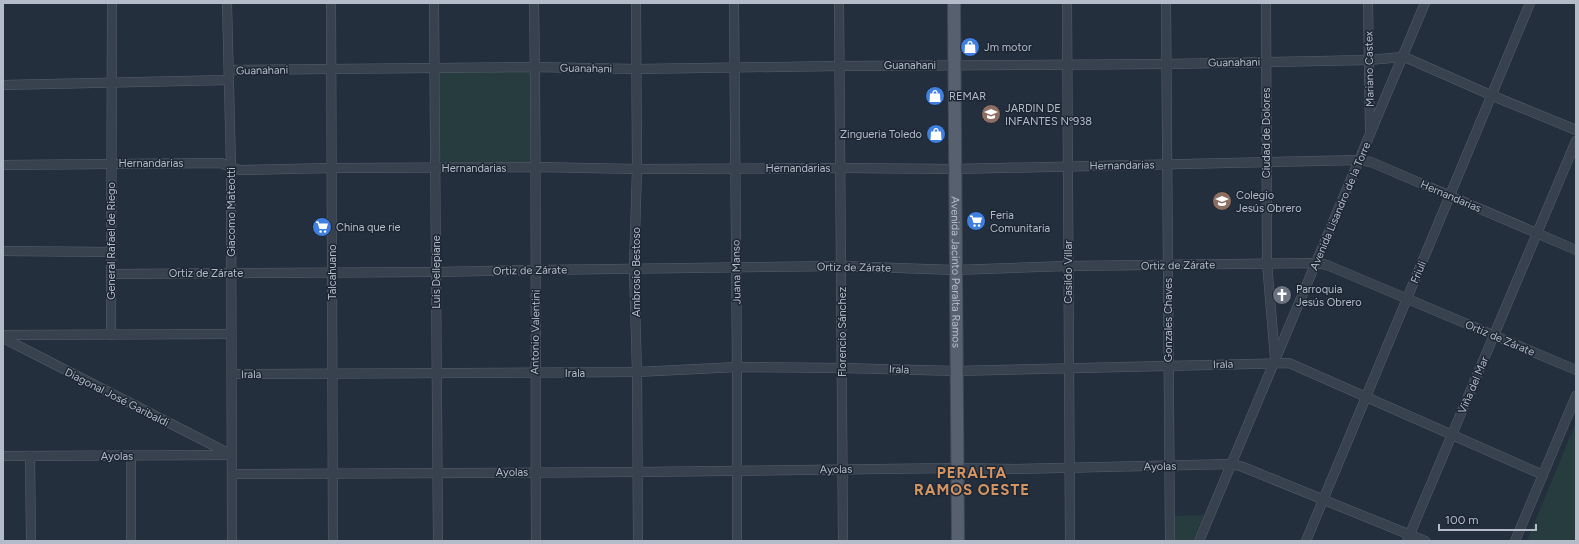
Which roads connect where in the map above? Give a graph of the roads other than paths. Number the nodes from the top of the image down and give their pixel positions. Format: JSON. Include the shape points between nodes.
{"nodes":[{"id":1,"x":112,"y":3,"type":"edge"},
{"id":2,"x":227,"y":3,"type":"edge"},
{"id":3,"x":331,"y":3,"type":"edge"},
{"id":4,"x":434,"y":3,"type":"edge"},
{"id":5,"x":534,"y":3,"type":"edge"},
{"id":6,"x":636,"y":3,"type":"edge"},
{"id":7,"x":734,"y":3,"type":"edge"},
{"id":8,"x":839,"y":3,"type":"edge"},
{"id":9,"x":954,"y":3,"type":"edge"},
{"id":10,"x":1067,"y":3,"type":"edge"},
{"id":11,"x":1166,"y":3,"type":"edge"},
{"id":12,"x":1266,"y":3,"type":"edge"},
{"id":13,"x":1368,"y":3,"type":"edge"},
{"id":14,"x":1425,"y":3,"type":"edge"},
{"id":15,"x":1530,"y":3,"type":"edge"},
{"id":16,"x":1402,"y":57,"type":"junction"},
{"id":17,"x":1369,"y":60,"type":"junction"},
{"id":18,"x":1266,"y":62,"type":"junction"},
{"id":19,"x":1167,"y":64,"type":"junction"},
{"id":20,"x":954,"y":65,"type":"junction"},
{"id":21,"x":1067,"y":65,"type":"junction"},
{"id":22,"x":839,"y":66,"type":"junction"},
{"id":23,"x":435,"y":67,"type":"junction"},
{"id":24,"x":535,"y":67,"type":"junction"},
{"id":25,"x":734,"y":68,"type":"junction"},
{"id":26,"x":331,"y":69,"type":"junction"},
{"id":27,"x":636,"y":69,"type":"junction"},
{"id":28,"x":230,"y":70,"type":"junction"},
{"id":29,"x":229,"y":80,"type":"junction"},
{"id":30,"x":112,"y":82,"type":"junction"},
{"id":31,"x":3,"y":84,"type":"edge"},
{"id":32,"x":1493,"y":96,"type":"junction"},
{"id":33,"x":1576,"y":130,"type":"edge"},
{"id":34,"x":1370,"y":134,"type":"junction"},
{"id":35,"x":1576,"y":141,"type":"edge"},
{"id":36,"x":1359,"y":160,"type":"junction"},
{"id":37,"x":1266,"y":162,"type":"junction"},
{"id":38,"x":112,"y":163,"type":"junction"},
{"id":39,"x":1167,"y":164,"type":"junction"},
{"id":40,"x":3,"y":165,"type":"edge"},
{"id":41,"x":1068,"y":166,"type":"junction"},
{"id":42,"x":231,"y":167,"type":"junction"},
{"id":43,"x":332,"y":168,"type":"junction"},
{"id":44,"x":436,"y":168,"type":"junction"},
{"id":45,"x":536,"y":168,"type":"junction"},
{"id":46,"x":735,"y":168,"type":"junction"},
{"id":47,"x":841,"y":168,"type":"junction"},
{"id":48,"x":637,"y":169,"type":"junction"},
{"id":49,"x":955,"y":169,"type":"junction"},
{"id":50,"x":1450,"y":196,"type":"junction"},
{"id":51,"x":1537,"y":233,"type":"junction"},
{"id":52,"x":1576,"y":250,"type":"edge"},
{"id":53,"x":3,"y":251,"type":"edge"},
{"id":54,"x":111,"y":252,"type":"junction"},
{"id":55,"x":1267,"y":263,"type":"junction"},
{"id":56,"x":1316,"y":263,"type":"junction"},
{"id":57,"x":841,"y":266,"type":"junction"},
{"id":58,"x":1068,"y":266,"type":"junction"},
{"id":59,"x":1168,"y":266,"type":"junction"},
{"id":60,"x":736,"y":268,"type":"junction"},
{"id":61,"x":634,"y":269,"type":"junction"},
{"id":62,"x":536,"y":270,"type":"junction"},
{"id":63,"x":955,"y":270,"type":"junction"},
{"id":64,"x":436,"y":272,"type":"junction"},
{"id":65,"x":231,"y":273,"type":"junction"},
{"id":66,"x":332,"y":273,"type":"junction"},
{"id":67,"x":111,"y":274,"type":"junction"},
{"id":68,"x":1406,"y":299,"type":"junction"},
{"id":69,"x":3,"y":334,"type":"edge"},
{"id":70,"x":231,"y":334,"type":"junction"},
{"id":71,"x":111,"y":335,"type":"junction"},
{"id":72,"x":1494,"y":335,"type":"junction"},
{"id":73,"x":3,"y":338,"type":"edge"},
{"id":74,"x":1275,"y":361,"type":"junction"},
{"id":75,"x":1168,"y":366,"type":"junction"},
{"id":76,"x":737,"y":368,"type":"junction"},
{"id":77,"x":842,"y":368,"type":"junction"},
{"id":78,"x":1069,"y":369,"type":"junction"},
{"id":79,"x":1576,"y":370,"type":"edge"},
{"id":80,"x":956,"y":371,"type":"junction"},
{"id":81,"x":637,"y":372,"type":"junction"},
{"id":82,"x":332,"y":373,"type":"junction"},
{"id":83,"x":437,"y":373,"type":"junction"},
{"id":84,"x":535,"y":373,"type":"junction"},
{"id":85,"x":232,"y":374,"type":"junction"},
{"id":86,"x":1576,"y":396,"type":"edge"},
{"id":87,"x":1366,"y":397,"type":"junction"},
{"id":88,"x":1452,"y":435,"type":"junction"},
{"id":89,"x":232,"y":455,"type":"junction"},
{"id":90,"x":3,"y":456,"type":"edge"},
{"id":91,"x":30,"y":456,"type":"junction"},
{"id":92,"x":131,"y":456,"type":"junction"},
{"id":93,"x":1232,"y":464,"type":"junction"},
{"id":94,"x":1169,"y":466,"type":"junction"},
{"id":95,"x":1069,"y":467,"type":"junction"},
{"id":96,"x":957,"y":468,"type":"junction"},
{"id":97,"x":843,"y":469,"type":"junction"},
{"id":98,"x":737,"y":470,"type":"junction"},
{"id":99,"x":438,"y":472,"type":"junction"},
{"id":100,"x":535,"y":472,"type":"junction"},
{"id":101,"x":638,"y":472,"type":"junction"},
{"id":102,"x":333,"y":473,"type":"junction"},
{"id":103,"x":232,"y":474,"type":"junction"},
{"id":104,"x":1543,"y":475,"type":"junction"},
{"id":105,"x":1323,"y":499,"type":"junction"},
{"id":106,"x":1408,"y":538,"type":"edge"},
{"id":107,"x":30,"y":541,"type":"edge"},
{"id":108,"x":131,"y":541,"type":"edge"},
{"id":109,"x":232,"y":541,"type":"edge"},
{"id":110,"x":333,"y":541,"type":"edge"},
{"id":111,"x":438,"y":541,"type":"edge"},
{"id":112,"x":536,"y":541,"type":"edge"},
{"id":113,"x":638,"y":541,"type":"edge"},
{"id":114,"x":737,"y":541,"type":"edge"},
{"id":115,"x":843,"y":541,"type":"edge"},
{"id":116,"x":958,"y":541,"type":"edge"},
{"id":117,"x":1070,"y":541,"type":"edge"},
{"id":118,"x":1170,"y":541,"type":"edge"},
{"id":119,"x":1199,"y":541,"type":"edge"},
{"id":120,"x":1306,"y":541,"type":"edge"},
{"id":121,"x":1425,"y":541,"type":"edge"},
{"id":122,"x":1515,"y":541,"type":"edge"}],
"edges":[{"from":1,"to":30,"type":"street","name":"General Rafael de Riego"},
{"from":2,"to":28,"type":"street","name":"Giacomo Mateotti"},
{"from":3,"to":26,"type":"street","name":"Talcahuano"},
{"from":4,"to":23,"type":"street","name":"Luis Dellepiane"},
{"from":5,"to":24,"type":"street","name":"Antonio Valentini"},
{"from":6,"to":27,"type":"street","name":"Ambrosio Bestoso"},
{"from":7,"to":25,"type":"street","name":"Juana Manso"},
{"from":8,"to":22,"type":"street","name":"Florencio Sánchez"},
{"from":9,"to":20,"type":"main road","name":"Avenida Jacinto Peralta Ramos"},
{"from":10,"to":21,"type":"street","name":"Casildo Villar"},
{"from":11,"to":19,"type":"street","name":"Gonzales Chaves"},
{"from":12,"to":18,"type":"street","name":"Ciudad de Dolores"},
{"from":13,"to":17,"type":"street","name":"Mariano Castex"},
{"from":14,"to":16,"type":"street","name":"Avenida Lisandro de la Torre"},
{"from":15,"to":32,"type":"street","name":"Friuli"},
{"from":16,"to":17,"type":"street","name":"Guanahani"},
{"from":16,"to":32,"type":"street","name":"Guanahani"},
{"from":16,"to":34,"type":"street","name":"Avenida Lisandro de la Torre"},
{"from":17,"to":18,"type":"street","name":"Guanahani"},
{"from":17,"to":34,"type":"street","name":"Mariano Castex"},
{"from":18,"to":19,"type":"street","name":"Guanahani"},
{"from":18,"to":37,"type":"street","name":"Ciudad de Dolores"},
{"from":19,"to":21,"type":"street","name":"Guanahani"},
{"from":19,"to":39,"type":"street","name":"Gonzales Chaves"},
{"from":20,"to":21,"type":"street","name":"Guanahani"},
{"from":20,"to":22,"type":"street","name":"Guanahani"},
{"from":20,"to":49,"type":"main road","name":"Avenida Jacinto Peralta Ramos"},
{"from":21,"to":41,"type":"street","name":"Casildo Villar"},
{"from":22,"to":25,"type":"street","name":"Guanahani"},
{"from":22,"to":47,"type":"street","name":"Florencio Sánchez"},
{"from":23,"to":24,"type":"street","name":"Guanahani"},
{"from":23,"to":26,"type":"street","name":"Guanahani"},
{"from":23,"to":44,"type":"street","name":"Luis Dellepiane"},
{"from":24,"to":27,"type":"street","name":"Guanahani"},
{"from":24,"to":45,"type":"street","name":"Antonio Valentini"},
{"from":25,"to":27,"type":"street","name":"Guanahani"},
{"from":25,"to":46,"type":"street","name":"Juana Manso"},
{"from":26,"to":28,"type":"street","name":"Guanahani"},
{"from":26,"to":43,"type":"street","name":"Talcahuano"},
{"from":27,"to":48,"type":"street","name":"Ambrosio Bestoso"},
{"from":28,"to":29,"type":"street","name":"Giacomo Mateotti"},
{"from":29,"to":30,"type":"street","name":"Guanahani"},
{"from":29,"to":42,"type":"street","name":"Giacomo Mateotti"},
{"from":30,"to":31,"type":"street","name":"Guanahani"},
{"from":30,"to":38,"type":"street","name":"General Rafael de Riego"},
{"from":32,"to":33,"type":"street","name":"Guanahani"},
{"from":32,"to":50,"type":"street","name":"Friuli"},
{"from":34,"to":36,"type":"street","name":"Avenida Lisandro de la Torre"},
{"from":35,"to":51,"type":"street","name":"Viña del Mar"},
{"from":36,"to":37,"type":"street","name":"Hernandarias"},
{"from":36,"to":50,"type":"street","name":"Hernandarias","via":[[1371,162]]},
{"from":36,"to":56,"type":"street","name":"Avenida Lisandro de la Torre"},
{"from":37,"to":39,"type":"street","name":"Hernandarias"},
{"from":37,"to":55,"type":"street","name":"Ciudad de Dolores"},
{"from":38,"to":40,"type":"street","name":"Hernandarias"},
{"from":38,"to":42,"type":"street","name":"Hernandarias","via":[[220,164]]},
{"from":38,"to":54,"type":"street","name":"General Rafael de Riego"},
{"from":39,"to":41,"type":"street","name":"Hernandarias"},
{"from":39,"to":59,"type":"street","name":"Gonzales Chaves"},
{"from":41,"to":49,"type":"street","name":"Hernandarias"},
{"from":41,"to":58,"type":"street","name":"Casildo Villar"},
{"from":42,"to":43,"type":"street","name":"Hernandarias","via":[[239,170]]},
{"from":42,"to":65,"type":"street","name":"Giacomo Mateotti"},
{"from":43,"to":44,"type":"street","name":"Hernandarias"},
{"from":43,"to":66,"type":"street","name":"Talcahuano"},
{"from":44,"to":45,"type":"street","name":"Hernandarias"},
{"from":44,"to":64,"type":"street","name":"Luis Dellepiane"},
{"from":45,"to":48,"type":"street","name":"Hernandarias"},
{"from":45,"to":62,"type":"street","name":"Antonio Valentini"},
{"from":46,"to":47,"type":"street","name":"Hernandarias"},
{"from":46,"to":48,"type":"street","name":"Hernandarias"},
{"from":46,"to":60,"type":"street","name":"Juana Manso"},
{"from":47,"to":49,"type":"street","name":"Hernandarias"},
{"from":47,"to":57,"type":"street","name":"Florencio Sánchez"},
{"from":48,"to":61,"type":"street","name":"Ambrosio Bestoso"},
{"from":49,"to":63,"type":"main road","name":"Avenida Jacinto Peralta Ramos"},
{"from":50,"to":51,"type":"street","name":"Hernandarias"},
{"from":50,"to":68,"type":"street","name":"Friuli"},
{"from":51,"to":52,"type":"street","name":"Hernandarias"},
{"from":51,"to":72,"type":"street","name":"Viña del Mar"},
{"from":53,"to":54,"type":"street"},
{"from":54,"to":67,"type":"street","name":"General Rafael de Riego"},
{"from":55,"to":56,"type":"street","name":"Ortiz de Zárate"},
{"from":55,"to":59,"type":"street","name":"Ortiz de Zárate"},
{"from":55,"to":74,"type":"street","name":"Ciudad de Dolores"},
{"from":56,"to":68,"type":"street","name":"Ortiz de Zárate","via":[[1327,265]]},
{"from":56,"to":74,"type":"street","name":"Avenida Lisandro de la Torre"},
{"from":57,"to":60,"type":"street","name":"Ortiz de Zárate"},
{"from":57,"to":63,"type":"street","name":"Ortiz de Zárate"},
{"from":57,"to":77,"type":"street","name":"Florencio Sánchez"},
{"from":58,"to":59,"type":"street","name":"Ortiz de Zárate"},
{"from":58,"to":63,"type":"street","name":"Ortiz de Zárate"},
{"from":58,"to":78,"type":"street","name":"Casildo Villar"},
{"from":59,"to":75,"type":"street","name":"Gonzales Chaves"},
{"from":60,"to":61,"type":"street","name":"Ortiz de Zárate"},
{"from":60,"to":76,"type":"street","name":"Juana Manso"},
{"from":61,"to":62,"type":"street","name":"Ortiz de Zárate"},
{"from":61,"to":81,"type":"street","name":"Ambrosio Bestoso"},
{"from":62,"to":64,"type":"street","name":"Ortiz de Zárate"},
{"from":62,"to":84,"type":"street","name":"Antonio Valentini"},
{"from":63,"to":80,"type":"main road","name":"Avenida Jacinto Peralta Ramos"},
{"from":64,"to":66,"type":"street","name":"Ortiz de Zárate"},
{"from":64,"to":83,"type":"street","name":"Luis Dellepiane"},
{"from":65,"to":66,"type":"street","name":"Ortiz de Zárate"},
{"from":65,"to":67,"type":"street","name":"Ortiz de Zárate"},
{"from":65,"to":70,"type":"street","name":"Giacomo Mateotti"},
{"from":66,"to":82,"type":"street","name":"Talcahuano"},
{"from":67,"to":71,"type":"street","name":"General Rafael de Riego"},
{"from":68,"to":72,"type":"street","name":"Ortiz de Zárate"},
{"from":68,"to":87,"type":"street","name":"Friuli"},
{"from":69,"to":71,"type":"street"},
{"from":70,"to":71,"type":"street"},
{"from":70,"to":85,"type":"street","name":"Giacomo Mateotti"},
{"from":72,"to":79,"type":"street","name":"Ortiz de Zárate"},
{"from":72,"to":88,"type":"street","name":"Viña del Mar"},
{"from":73,"to":89,"type":"street","name":"Diagonal José Garibaldi"},
{"from":74,"to":75,"type":"street","name":"Irala"},
{"from":74,"to":87,"type":"street","name":"Irala","via":[[1289,363]]},
{"from":74,"to":93,"type":"street","name":"Avenida Lisandro de la Torre"},
{"from":75,"to":78,"type":"street","name":"Irala"},
{"from":75,"to":94,"type":"street","name":"Gonzales Chaves"},
{"from":76,"to":77,"type":"street","name":"Irala"},
{"from":76,"to":81,"type":"street","name":"Irala"},
{"from":76,"to":98,"type":"street","name":"Juana Manso"},
{"from":77,"to":80,"type":"street","name":"Irala"},
{"from":77,"to":97,"type":"street","name":"Florencio Sánchez"},
{"from":78,"to":80,"type":"street","name":"Irala"},
{"from":78,"to":95,"type":"street","name":"Casildo Villar"},
{"from":80,"to":96,"type":"main road","name":"Avenida Jacinto Peralta Ramos"},
{"from":81,"to":84,"type":"street","name":"Irala"},
{"from":81,"to":101,"type":"street","name":"Ambrosio Bestoso"},
{"from":82,"to":83,"type":"street","name":"Irala"},
{"from":82,"to":85,"type":"street","name":"Irala"},
{"from":82,"to":102,"type":"street","name":"Talcahuano"},
{"from":83,"to":84,"type":"street","name":"Irala"},
{"from":83,"to":99,"type":"street","name":"Luis Dellepiane"},
{"from":84,"to":100,"type":"street","name":"Antonio Valentini"},
{"from":85,"to":89,"type":"street","name":"Giacomo Mateotti"},
{"from":86,"to":104,"type":"street"},
{"from":87,"to":88,"type":"street","name":"Irala"},
{"from":87,"to":105,"type":"street","name":"Friuli"},
{"from":88,"to":104,"type":"street","name":"Irala"},
{"from":88,"to":106,"type":"street","name":"Viña del Mar"},
{"from":89,"to":92,"type":"street","name":"Ayolas"},
{"from":89,"to":103,"type":"street","name":"Giacomo Mateotti"},
{"from":90,"to":91,"type":"street","name":"Ayolas"},
{"from":91,"to":92,"type":"street","name":"Ayolas"},
{"from":91,"to":107,"type":"street"},
{"from":92,"to":108,"type":"street"},
{"from":93,"to":94,"type":"street","name":"Ayolas"},
{"from":93,"to":105,"type":"street","name":"Ayolas"},
{"from":93,"to":119,"type":"street","name":"Avenida Lisandro de la Torre"},
{"from":94,"to":95,"type":"street","name":"Ayolas"},
{"from":94,"to":118,"type":"street","name":"Gonzales Chaves"},
{"from":95,"to":96,"type":"street","name":"Ayolas"},
{"from":95,"to":117,"type":"street","name":"Casildo Villar"},
{"from":96,"to":97,"type":"street","name":"Ayolas"},
{"from":96,"to":116,"type":"main road","name":"Avenida Jacinto Peralta Ramos"},
{"from":97,"to":98,"type":"street","name":"Ayolas"},
{"from":97,"to":115,"type":"street","name":"Florencio Sánchez"},
{"from":98,"to":101,"type":"street","name":"Ayolas"},
{"from":98,"to":114,"type":"street","name":"Juana Manso"},
{"from":99,"to":100,"type":"street","name":"Ayolas"},
{"from":99,"to":102,"type":"street","name":"Ayolas"},
{"from":99,"to":111,"type":"street","name":"Luis Dellepiane"},
{"from":100,"to":101,"type":"street","name":"Ayolas"},
{"from":100,"to":112,"type":"street","name":"Antonio Valentini"},
{"from":101,"to":113,"type":"street","name":"Ambrosio Bestoso"},
{"from":102,"to":103,"type":"street","name":"Ayolas"},
{"from":102,"to":110,"type":"street","name":"Talcahuano"},
{"from":103,"to":109,"type":"street","name":"Giacomo Mateotti"},
{"from":104,"to":122,"type":"street"},
{"from":105,"to":106,"type":"street","name":"Ayolas"},
{"from":105,"to":120,"type":"street","name":"Friuli"},
{"from":106,"to":121,"type":"street","name":"Ayolas"}]}
